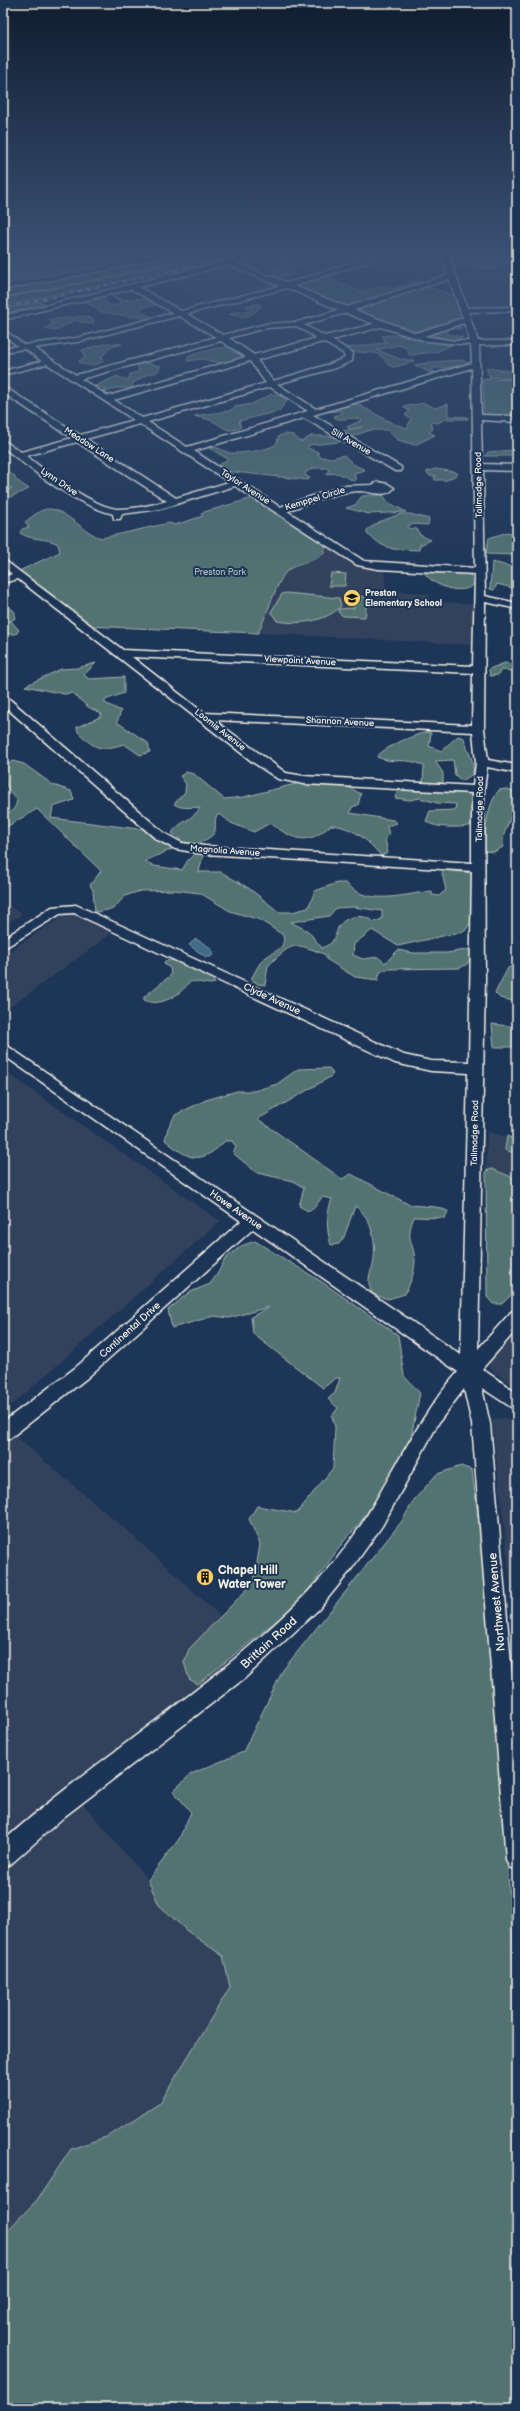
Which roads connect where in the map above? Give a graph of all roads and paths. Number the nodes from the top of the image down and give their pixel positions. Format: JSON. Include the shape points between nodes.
{"nodes":[{"id":1,"x":32,"y":366,"type":"edge"},
{"id":2,"x":56,"y":366,"type":"edge"},
{"id":3,"x":119,"y":366,"type":"edge"},
{"id":4,"x":225,"y":366,"type":"edge"},
{"id":5,"x":257,"y":366,"type":"edge"},
{"id":6,"x":334,"y":366,"type":"edge"},
{"id":7,"x":471,"y":366,"type":"edge"},
{"id":8,"x":476,"y":366,"type":"edge"},
{"id":9,"x":3,"y":373,"type":"edge"},
{"id":10,"x":74,"y":378,"type":"junction"},
{"id":11,"x":271,"y":384,"type":"junction"},
{"id":12,"x":3,"y":389,"type":"edge"},
{"id":13,"x":107,"y":399,"type":"junction"},
{"id":14,"x":314,"y":411,"type":"junction"},
{"id":15,"x":304,"y":414,"type":"junction"},
{"id":16,"x":476,"y":417,"type":"junction"},
{"id":17,"x":517,"y":419,"type":"edge"},
{"id":18,"x":140,"y":421,"type":"junction"},
{"id":19,"x":78,"y":438,"type":"junction"},
{"id":20,"x":3,"y":444,"type":"edge"},
{"id":21,"x":187,"y":450,"type":"junction"},
{"id":22,"x":21,"y":455,"type":"junction"},
{"id":23,"x":479,"y":467,"type":"junction"},
{"id":24,"x":517,"y":468,"type":"edge"},
{"id":25,"x":398,"y":469,"type":"dead end"},
{"id":26,"x":236,"y":482,"type":"junction"},
{"id":27,"x":374,"y":488,"type":"dead end"},
{"id":28,"x":174,"y":501,"type":"junction"},
{"id":29,"x":280,"y":510,"type":"junction"},
{"id":30,"x":3,"y":562,"type":"edge"},
{"id":31,"x":480,"y":571,"type":"junction"},
{"id":32,"x":19,"y":575,"type":"junction"},
{"id":33,"x":3,"y":580,"type":"edge"},
{"id":34,"x":480,"y":598,"type":"junction"},
{"id":35,"x":517,"y":606,"type":"edge"},
{"id":36,"x":120,"y":653,"type":"junction"},
{"id":37,"x":478,"y":670,"type":"junction"},
{"id":38,"x":3,"y":698,"type":"edge"},
{"id":39,"x":201,"y":716,"type":"junction"},
{"id":40,"x":478,"y":729,"type":"junction"},
{"id":41,"x":482,"y":763,"type":"junction"},
{"id":42,"x":517,"y":769,"type":"edge"},
{"id":43,"x":478,"y":790,"type":"junction"},
{"id":44,"x":478,"y":867,"type":"junction"},
{"id":45,"x":3,"y":945,"type":"edge"},
{"id":46,"x":3,"y":1048,"type":"edge"},
{"id":47,"x":476,"y":1068,"type":"junction"},
{"id":48,"x":252,"y":1220,"type":"junction"},
{"id":49,"x":517,"y":1317,"type":"edge"},
{"id":50,"x":469,"y":1370,"type":"junction"},
{"id":51,"x":517,"y":1404,"type":"edge"},
{"id":52,"x":3,"y":1433,"type":"edge"},
{"id":53,"x":3,"y":1856,"type":"edge"},
{"id":54,"x":517,"y":1859,"type":"edge"}],
"edges":[{"from":1,"to":9,"type":"street"},
{"from":2,"to":10,"type":"street","name":"Taylor Avenue"},
{"from":3,"to":10,"type":"street"},
{"from":4,"to":13,"type":"street"},
{"from":5,"to":11,"type":"street"},
{"from":6,"to":11,"type":"street"},
{"from":7,"to":14,"type":"street"},
{"from":8,"to":16,"type":"street","name":"Tallmadge Road"},
{"from":10,"to":13,"type":"street","name":"Taylor Avenue"},
{"from":11,"to":14,"type":"street"},
{"from":11,"to":18,"type":"street"},
{"from":12,"to":19,"type":"street","name":"Meadow Lane"},
{"from":13,"to":18,"type":"street","name":"Taylor Avenue"},
{"from":14,"to":15,"type":"street"},
{"from":15,"to":21,"type":"street"},
{"from":15,"to":25,"type":"street","name":"Sill Avenue"},
{"from":16,"to":17,"type":"street"},
{"from":16,"to":23,"type":"street","name":"Tallmadge Road"},
{"from":18,"to":19,"type":"street"},
{"from":18,"to":21,"type":"street","name":"Taylor Avenue"},
{"from":19,"to":22,"type":"street"},
{"from":19,"to":28,"type":"street","name":"Meadow Lane"},
{"from":20,"to":22,"type":"street","name":"Lynn Drive"},
{"from":21,"to":26,"type":"street","name":"Taylor Avenue"},
{"from":22,"to":28,"type":"street","name":"Lynn Drive","via":[[87,502],[118,514]]},
{"from":23,"to":24,"type":"street"},
{"from":23,"to":31,"type":"street","name":"Tallmadge Road"},
{"from":26,"to":28,"type":"street","name":"Lynn Drive"},
{"from":26,"to":29,"type":"street","name":"Taylor Avenue"},
{"from":27,"to":29,"type":"street","name":"Kemppel Circle","via":[[342,489]]},
{"from":29,"to":31,"type":"street","name":"Taylor Avenue","via":[[356,560],[368,565]]},
{"from":30,"to":32,"type":"street","name":"Loomis Avenue"},
{"from":31,"to":34,"type":"street","name":"Tallmadge Road"},
{"from":32,"to":33,"type":"street"},
{"from":32,"to":36,"type":"street","name":"Loomis Avenue"},
{"from":34,"to":35,"type":"street"},
{"from":34,"to":37,"type":"street","name":"Tallmadge Road"},
{"from":36,"to":37,"type":"street","name":"Viewpoint Avenue"},
{"from":36,"to":39,"type":"street","name":"Loomis Avenue"},
{"from":37,"to":40,"type":"street","name":"Tallmadge Road"},
{"from":38,"to":44,"type":"street","name":"Magnolia Avenue","via":[[160,836],[179,846],[207,850]]},
{"from":39,"to":40,"type":"street","name":"Shannon Avenue"},
{"from":39,"to":43,"type":"street","name":"Loomis Avenue","via":[[261,762],[288,778]]},
{"from":40,"to":41,"type":"street","name":"Tallmadge Road"},
{"from":41,"to":42,"type":"street"},
{"from":41,"to":43,"type":"street","name":"Tallmadge Road"},
{"from":43,"to":44,"type":"street","name":"Tallmadge Road"},
{"from":44,"to":47,"type":"street","name":"Tallmadge Road"},
{"from":45,"to":47,"type":"street","name":"Clyde Avenue","via":[[57,910],[73,908],[400,1059],[427,1066]]},
{"from":46,"to":48,"type":"street","name":"Howe Avenue"},
{"from":47,"to":50,"type":"street","name":"Tallmadge Road"},
{"from":48,"to":50,"type":"street","name":"Howe Avenue"},
{"from":48,"to":52,"type":"street","name":"Continental Drive","via":[[81,1373]]},
{"from":49,"to":50,"type":"street","name":"Brittain Road"},
{"from":50,"to":51,"type":"street","name":"Howe Avenue"},
{"from":50,"to":53,"type":"street","name":"Brittain Road","via":[[433,1416],[375,1520],[343,1565],[307,1607],[238,1671],[57,1808]]},
{"from":50,"to":54,"type":"street","name":"Northwest Avenue","via":[[481,1424]]}]}
